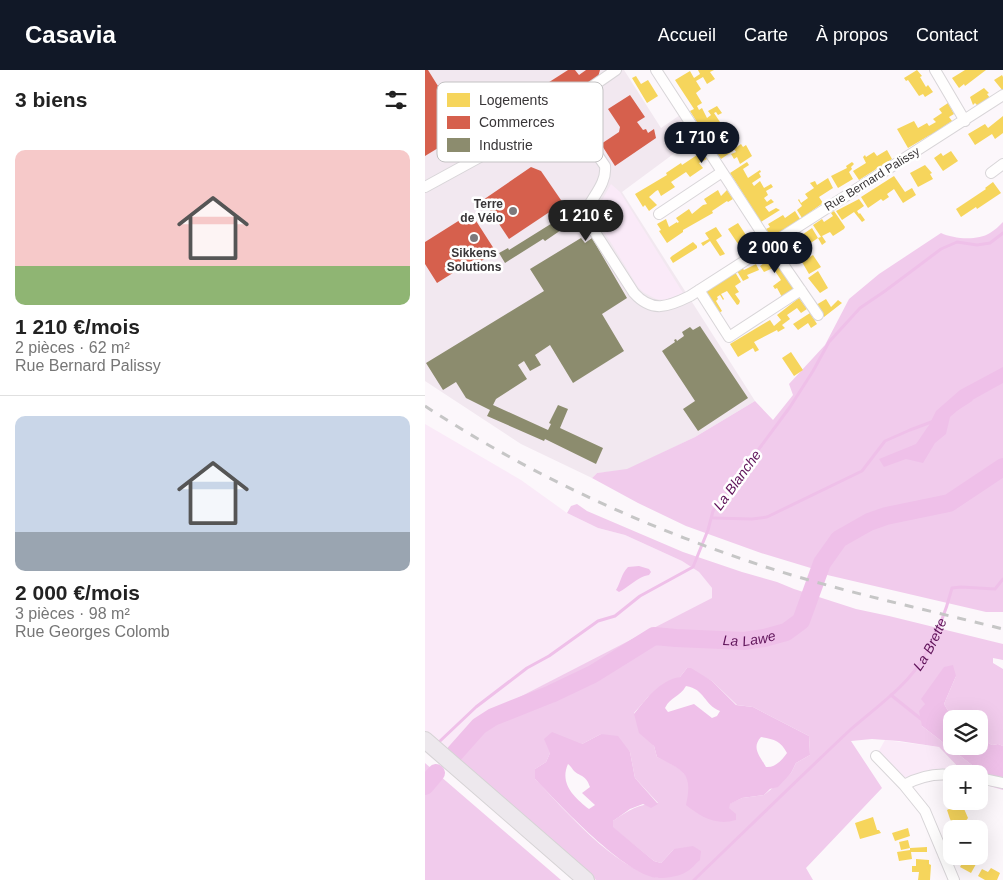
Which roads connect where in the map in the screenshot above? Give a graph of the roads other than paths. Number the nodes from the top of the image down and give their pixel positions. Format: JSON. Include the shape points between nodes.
{"nodes":[{"id":1,"x":656,"y":70,"type":"edge"},
{"id":2,"x":935,"y":70,"type":"edge"},
{"id":3,"x":613,"y":71,"type":"edge"},
{"id":4,"x":598,"y":82,"type":"edge"},
{"id":5,"x":1001,"y":101,"type":"edge"},
{"id":6,"x":965,"y":121,"type":"junction"},
{"id":7,"x":471,"y":162,"type":"edge"},
{"id":8,"x":602,"y":162,"type":"edge"},
{"id":9,"x":1003,"y":164,"type":"edge"},
{"id":10,"x":722,"y":172,"type":"junction"},
{"id":11,"x":991,"y":173,"type":"dead end"},
{"id":12,"x":425,"y":187,"type":"edge"},
{"id":13,"x":659,"y":214,"type":"dead end"},
{"id":14,"x":769,"y":244,"type":"junction"},
{"id":15,"x":699,"y":290,"type":"junction"},
{"id":16,"x":801,"y":290,"type":"junction"},
{"id":17,"x":818,"y":315,"type":"dead end"},
{"id":18,"x":425,"y":740,"type":"edge"},
{"id":19,"x":425,"y":754,"type":"edge"},
{"id":20,"x":876,"y":756,"type":"dead end"},
{"id":21,"x":943,"y":774,"type":"edge"},
{"id":22,"x":988,"y":780,"type":"edge"},
{"id":23,"x":1003,"y":782,"type":"edge"},
{"id":24,"x":904,"y":785,"type":"junction"},
{"id":25,"x":575,"y":880,"type":"edge"},
{"id":26,"x":586,"y":880,"type":"edge"},
{"id":27,"x":954,"y":880,"type":"edge"}],
"edges":[{"from":1,"to":10,"type":"street"},
{"from":2,"to":6,"type":"street"},
{"from":3,"to":4,"type":"street"},
{"from":5,"to":6,"type":"street","name":"Rue Bernard Palissy"},
{"from":6,"to":14,"type":"street","name":"Rue Bernard Palissy"},
{"from":7,"to":12,"type":"street"},
{"from":8,"to":15,"type":"street","name":"Rue Bernard Palissy","via":[[606,175],[585,211],[587,220],[634,293],[655,307],[675,304]]},
{"from":9,"to":11,"type":"street"},
{"from":10,"to":13,"type":"street"},
{"from":10,"to":14,"type":"street"},
{"from":14,"to":15,"type":"street","name":"Rue Bernard Palissy"},
{"from":14,"to":16,"type":"street"},
{"from":15,"to":16,"type":"street","via":[[729,337]]},
{"from":16,"to":17,"type":"street"},
{"from":18,"to":26,"type":"main road"},
{"from":19,"to":25,"type":"main road"},
{"from":20,"to":24,"type":"street"},
{"from":21,"to":24,"type":"street","via":[[918,778]]},
{"from":22,"to":23,"type":"street"},
{"from":24,"to":27,"type":"street","via":[[925,811]]}]}
